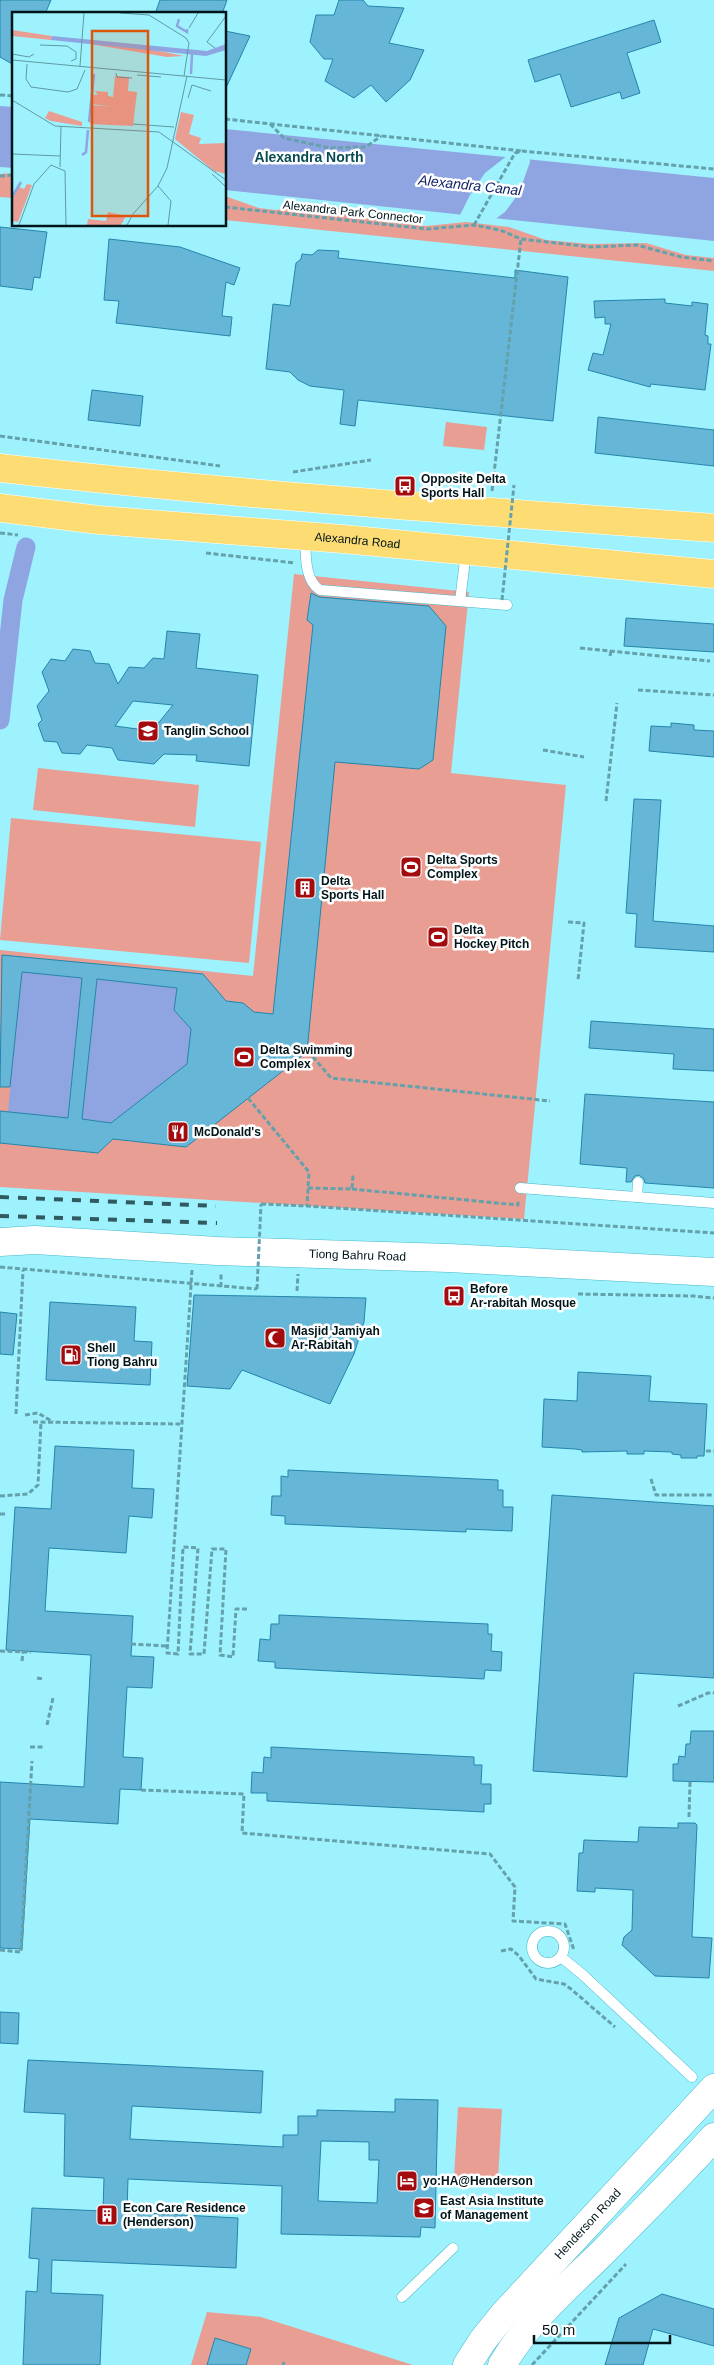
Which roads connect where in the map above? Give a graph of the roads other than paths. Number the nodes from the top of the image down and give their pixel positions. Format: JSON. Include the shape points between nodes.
{"nodes":[{"id":1,"x":0,"y":469,"type":"edge"},
{"id":2,"x":0,"y":506,"type":"edge"},
{"id":3,"x":714,"y":528,"type":"edge"},
{"id":4,"x":304,"y":536,"type":"junction"},
{"id":5,"x":466,"y":551,"type":"junction"},
{"id":6,"x":714,"y":574,"type":"edge"},
{"id":7,"x":460,"y":601,"type":"junction"},
{"id":8,"x":505,"y":602,"type":"road end"},
{"id":9,"x":638,"y":1182,"type":"dead end"},
{"id":10,"x":520,"y":1188,"type":"road end"},
{"id":11,"x":637,"y":1197,"type":"junction"},
{"id":12,"x":714,"y":1203,"type":"edge"},
{"id":13,"x":0,"y":1242,"type":"edge"},
{"id":14,"x":714,"y":1272,"type":"edge"},
{"id":15,"x":561,"y":1957,"type":"dead end"},
{"id":16,"x":703,"y":2082,"type":"edge"},
{"id":17,"x":714,"y":2137,"type":"edge"},
{"id":18,"x":454,"y":2248,"type":"dead end"},
{"id":19,"x":402,"y":2297,"type":"dead end"},
{"id":20,"x":468,"y":2365,"type":"edge"},
{"id":21,"x":502,"y":2365,"type":"edge"}],
"edges":[{"from":1,"to":2,"type":"main road","via":[[14,480],[16,486],[10,500]]},
{"from":1,"to":3,"type":"main road","via":[[361,502]]},
{"from":2,"to":4,"type":"main road","name":"Alexandra Road","via":[[99,520]]},
{"from":4,"to":5,"type":"main road","name":"Alexandra Road"},
{"from":4,"to":7,"type":"lane","via":[[309,578],[320,590]]},
{"from":5,"to":6,"type":"main road","name":"Alexandra Road"},
{"from":5,"to":7,"type":"lane"},
{"from":7,"to":8,"type":"lane"},
{"from":9,"to":11,"type":"lane"},
{"from":10,"to":11,"type":"lane"},
{"from":11,"to":12,"type":"lane"},
{"from":13,"to":14,"type":"main road","name":"Tiong Bahru Road","via":[[35,1240],[193,1250],[449,1258]]},
{"from":15,"to":16,"type":"lane"},
{"from":16,"to":20,"type":"main road","name":"Henderson Road","via":[[504,2314]]},
{"from":17,"to":21,"type":"main road","via":[[533,2320]]},
{"from":18,"to":19,"type":"lane"}]}
